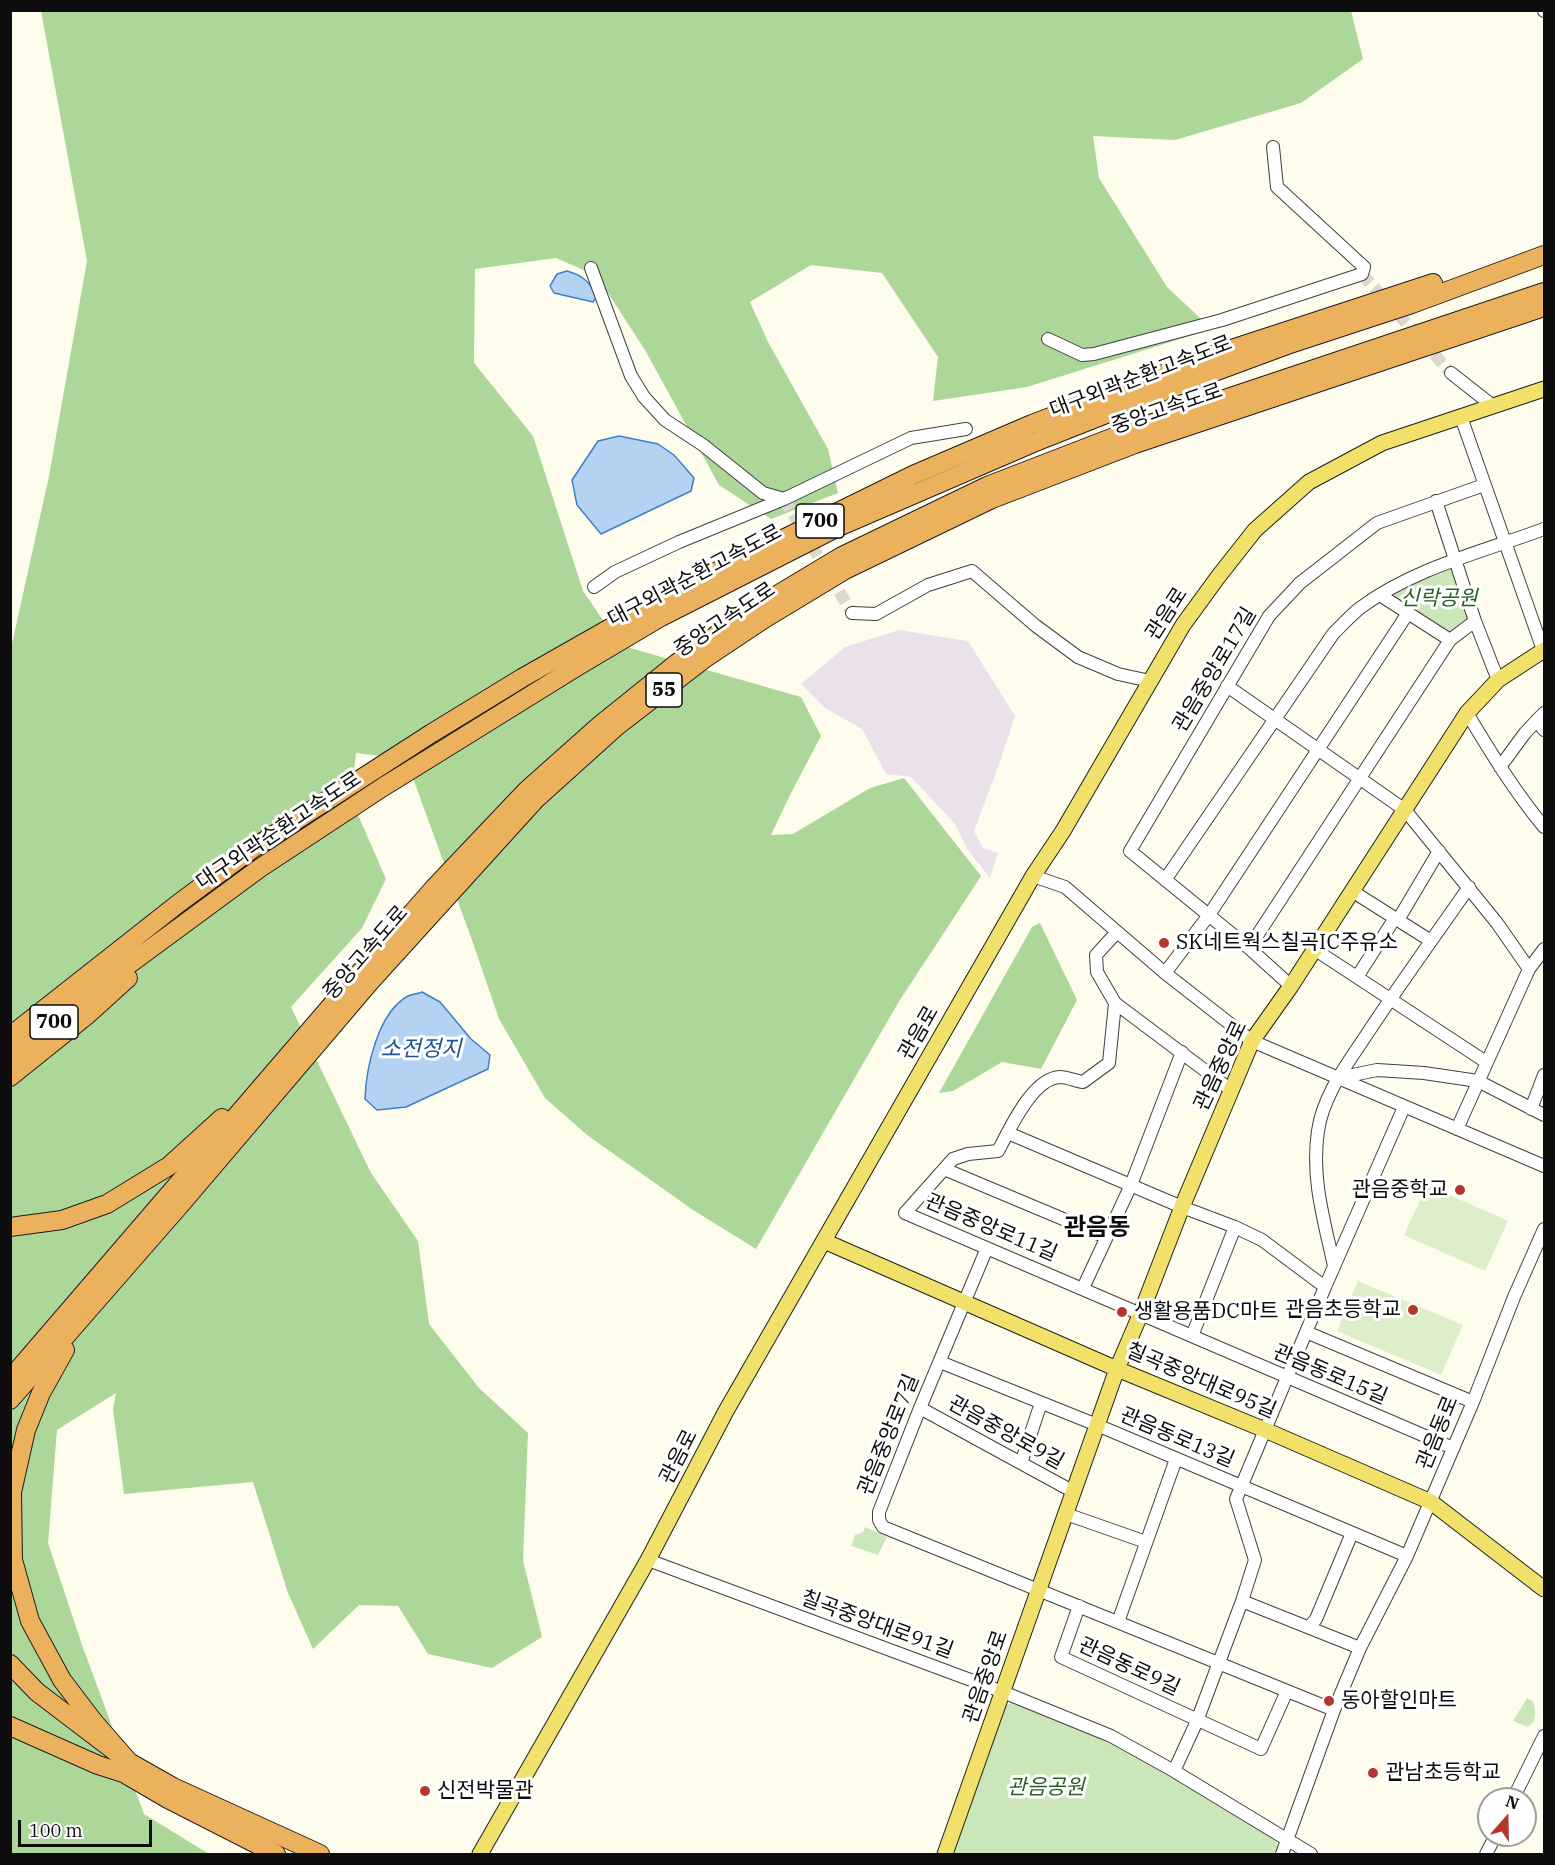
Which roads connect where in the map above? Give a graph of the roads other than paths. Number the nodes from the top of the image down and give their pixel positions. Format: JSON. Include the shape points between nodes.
{"nodes":[{"id":1,"x":1273,"y":147,"type":"dead end"},
{"id":2,"x":1545,"y":243,"type":"edge"},
{"id":3,"x":1545,"y":255,"type":"edge"},
{"id":4,"x":591,"y":268,"type":"dead end"},
{"id":5,"x":1545,"y":292,"type":"edge"},
{"id":6,"x":1545,"y":306,"type":"edge"},
{"id":7,"x":1048,"y":339,"type":"dead end"},
{"id":8,"x":1451,"y":373,"type":"tunnel mouth"},
{"id":9,"x":1545,"y":389,"type":"edge"},
{"id":10,"x":1493,"y":406,"type":"junction"},
{"id":11,"x":1461,"y":417,"type":"junction"},
{"id":12,"x":966,"y":429,"type":"dead end"},
{"id":13,"x":1484,"y":485,"type":"junction"},
{"id":14,"x":784,"y":499,"type":"junction"},
{"id":15,"x":1436,"y":501,"type":"junction"},
{"id":16,"x":1545,"y":528,"type":"edge"},
{"id":17,"x":1505,"y":543,"type":"junction"},
{"id":18,"x":1454,"y":560,"type":"junction"},
{"id":19,"x":594,"y":587,"type":"dead end"},
{"id":20,"x":1380,"y":595,"type":"junction"},
{"id":21,"x":1408,"y":613,"type":"junction"},
{"id":22,"x":852,"y":614,"type":"dead end"},
{"id":23,"x":1475,"y":621,"type":"junction"},
{"id":24,"x":1449,"y":640,"type":"junction"},
{"id":25,"x":1544,"y":650,"type":"edge"},
{"id":26,"x":1498,"y":680,"type":"junction"},
{"id":27,"x":1150,"y":681,"type":"junction"},
{"id":28,"x":1227,"y":686,"type":"junction"},
{"id":29,"x":1467,"y":713,"type":"junction"},
{"id":30,"x":1541,"y":716,"type":"edge"},
{"id":31,"x":1275,"y":718,"type":"junction"},
{"id":32,"x":1545,"y":730,"type":"edge"},
{"id":33,"x":1317,"y":748,"type":"junction"},
{"id":34,"x":1500,"y":768,"type":"junction"},
{"id":35,"x":1360,"y":778,"type":"junction"},
{"id":36,"x":1405,"y":810,"type":"junction"},
{"id":37,"x":1545,"y":827,"type":"edge"},
{"id":38,"x":1439,"y":852,"type":"junction"},
{"id":39,"x":1033,"y":876,"type":"junction"},
{"id":40,"x":212,"y":879,"type":"junction"},
{"id":41,"x":1165,"y":880,"type":"junction"},
{"id":42,"x":1468,"y":888,"type":"junction"},
{"id":43,"x":1352,"y":891,"type":"junction"},
{"id":44,"x":198,"y":914,"type":"junction"},
{"id":45,"x":1209,"y":915,"type":"junction"},
{"id":46,"x":1397,"y":919,"type":"junction"},
{"id":47,"x":1116,"y":932,"type":"junction"},
{"id":48,"x":1431,"y":941,"type":"junction"},
{"id":49,"x":1249,"y":948,"type":"junction"},
{"id":50,"x":1545,"y":949,"type":"edge"},
{"id":51,"x":1314,"y":950,"type":"junction"},
{"id":52,"x":1529,"y":969,"type":"junction"},
{"id":53,"x":1165,"y":974,"type":"junction"},
{"id":54,"x":1357,"y":977,"type":"junction"},
{"id":55,"x":1291,"y":986,"type":"junction"},
{"id":56,"x":1390,"y":999,"type":"junction"},
{"id":57,"x":1115,"y":1003,"type":"junction"},
{"id":58,"x":10,"y":1022,"type":"edge"},
{"id":59,"x":10,"y":1036,"type":"edge"},
{"id":60,"x":1252,"y":1041,"type":"junction"},
{"id":61,"x":1182,"y":1052,"type":"junction"},
{"id":62,"x":10,"y":1056,"type":"edge"},
{"id":63,"x":1486,"y":1062,"type":"junction"},
{"id":64,"x":275,"y":1071,"type":"junction"},
{"id":65,"x":1545,"y":1075,"type":"edge"},
{"id":66,"x":10,"y":1077,"type":"edge"},
{"id":67,"x":1338,"y":1078,"type":"junction"},
{"id":68,"x":1478,"y":1081,"type":"junction"},
{"id":69,"x":1231,"y":1090,"type":"junction"},
{"id":70,"x":1404,"y":1107,"type":"junction"},
{"id":71,"x":1531,"y":1109,"type":"junction"},
{"id":72,"x":1545,"y":1115,"type":"edge"},
{"id":73,"x":1457,"y":1129,"type":"junction"},
{"id":74,"x":1008,"y":1133,"type":"junction"},
{"id":75,"x":1545,"y":1166,"type":"edge"},
{"id":76,"x":944,"y":1169,"type":"junction"},
{"id":77,"x":1131,"y":1185,"type":"junction"},
{"id":78,"x":1182,"y":1207,"type":"junction"},
{"id":79,"x":10,"y":1227,"type":"edge"},
{"id":80,"x":1235,"y":1227,"type":"junction"},
{"id":81,"x":1545,"y":1229,"type":"edge"},
{"id":82,"x":1106,"y":1237,"type":"junction"},
{"id":83,"x":824,"y":1241,"type":"junction"},
{"id":84,"x":987,"y":1248,"type":"junction"},
{"id":85,"x":128,"y":1264,"type":"junction"},
{"id":86,"x":1334,"y":1266,"type":"junction"},
{"id":87,"x":1325,"y":1287,"type":"junction"},
{"id":88,"x":1083,"y":1288,"type":"junction"},
{"id":89,"x":965,"y":1303,"type":"junction"},
{"id":90,"x":1142,"y":1313,"type":"junction"},
{"id":91,"x":1306,"y":1332,"type":"junction"},
{"id":92,"x":1192,"y":1336,"type":"junction"},
{"id":93,"x":940,"y":1362,"type":"junction"},
{"id":94,"x":1117,"y":1369,"type":"junction"},
{"id":95,"x":1286,"y":1377,"type":"junction"},
{"id":96,"x":10,"y":1379,"type":"edge"},
{"id":97,"x":10,"y":1400,"type":"edge"},
{"id":98,"x":1473,"y":1402,"type":"junction"},
{"id":99,"x":1041,"y":1403,"type":"junction"},
{"id":100,"x":920,"y":1408,"type":"junction"},
{"id":101,"x":1097,"y":1425,"type":"junction"},
{"id":102,"x":1264,"y":1430,"type":"junction"},
{"id":103,"x":1454,"y":1448,"type":"junction"},
{"id":104,"x":1176,"y":1459,"type":"junction"},
{"id":105,"x":1021,"y":1463,"type":"junction"},
{"id":106,"x":1240,"y":1486,"type":"junction"},
{"id":107,"x":1074,"y":1492,"type":"junction"},
{"id":108,"x":1431,"y":1502,"type":"junction"},
{"id":109,"x":1066,"y":1514,"type":"junction"},
{"id":110,"x":1352,"y":1533,"type":"junction"},
{"id":111,"x":1146,"y":1542,"type":"junction"},
{"id":112,"x":1407,"y":1556,"type":"junction"},
{"id":113,"x":648,"y":1560,"type":"junction"},
{"id":114,"x":1255,"y":1560,"type":"joint"},
{"id":115,"x":1545,"y":1589,"type":"edge"},
{"id":116,"x":1038,"y":1590,"type":"junction"},
{"id":117,"x":1242,"y":1601,"type":"junction"},
{"id":118,"x":1079,"y":1606,"type":"junction"},
{"id":119,"x":1118,"y":1622,"type":"junction"},
{"id":120,"x":1309,"y":1627,"type":"junction"},
{"id":121,"x":1360,"y":1648,"type":"junction"},
{"id":122,"x":1218,"y":1663,"type":"junction"},
{"id":123,"x":10,"y":1664,"type":"edge"},
{"id":124,"x":10,"y":1679,"type":"edge"},
{"id":125,"x":1287,"y":1691,"type":"junction"},
{"id":126,"x":1003,"y":1692,"type":"junction"},
{"id":127,"x":1334,"y":1710,"type":"junction"},
{"id":128,"x":1197,"y":1721,"type":"junction"},
{"id":129,"x":10,"y":1726,"type":"edge"},
{"id":130,"x":1545,"y":1736,"type":"edge"},
{"id":131,"x":127,"y":1768,"type":"junction"},
{"id":132,"x":1174,"y":1772,"type":"junction"},
{"id":133,"x":1519,"y":1787,"type":"edge"},
{"id":134,"x":1287,"y":1840,"type":"junction"},
{"id":135,"x":276,"y":1854,"type":"edge"},
{"id":136,"x":320,"y":1854,"type":"edge"},
{"id":137,"x":480,"y":1854,"type":"edge"},
{"id":138,"x":945,"y":1854,"type":"edge"},
{"id":139,"x":1282,"y":1854,"type":"edge"},
{"id":140,"x":1311,"y":1854,"type":"edge"}],
"edges":[{"from":1,"to":7,"type":"street","via":[[1277,187],[1364,267],[1362,274],[1222,320],[1094,354],[1082,355]]},
{"from":2,"to":40,"type":"highway","name":"대구외곽순환고속도로","number":"700","via":[[1207,357],[913,475],[663,598],[558,656],[432,733]]},
{"from":3,"to":44,"type":"highway","name":"대구외곽순환고속도로","number":"700","via":[[1132,403],[836,528],[661,617],[578,666],[374,793]]},
{"from":4,"to":14,"type":"street","via":[[631,376],[644,397],[665,420],[763,493]]},
{"from":5,"to":64,"type":"highway","name":"중앙고속도로","number":"55","via":[[1132,430],[987,486],[842,556],[747,613],[677,663],[527,790],[433,889]]},
{"from":6,"to":85,"type":"highway","name":"중앙고속도로","number":"55","via":[[1135,444],[992,499],[845,570],[704,659],[617,726],[536,799],[370,982]]},
{"from":8,"to":10,"type":"street"},
{"from":9,"to":10,"type":"main road","name":"관음로"},
{"from":10,"to":11,"type":"main road","name":"관음로"},
{"from":11,"to":13,"type":"street"},
{"from":11,"to":27,"type":"main road","name":"관음로","via":[[1383,443],[1309,482],[1255,530],[1183,625]]},
{"from":12,"to":14,"type":"street","via":[[911,438]]},
{"from":13,"to":15,"type":"street","name":"관음중앙로17길"},
{"from":13,"to":17,"type":"street"},
{"from":14,"to":19,"type":"street","via":[[679,542],[615,572]]},
{"from":15,"to":18,"type":"street"},
{"from":15,"to":28,"type":"street","name":"관음중앙로17길","via":[[1377,523],[1300,583],[1269,616]]},
{"from":16,"to":17,"type":"street"},
{"from":17,"to":18,"type":"street"},
{"from":17,"to":25,"type":"street"},
{"from":18,"to":20,"type":"street","via":[[1402,581]]},
{"from":18,"to":23,"type":"street"},
{"from":20,"to":21,"type":"street"},
{"from":20,"to":31,"type":"street","via":[[1333,634]]},
{"from":21,"to":24,"type":"street"},
{"from":21,"to":33,"type":"street"},
{"from":22,"to":27,"type":"street","via":[[876,614],[928,585],[972,571],[1078,657],[1118,674]]},
{"from":23,"to":24,"type":"street"},
{"from":23,"to":26,"type":"street"},
{"from":24,"to":35,"type":"street"},
{"from":25,"to":26,"type":"main road","name":"관음중앙로"},
{"from":26,"to":29,"type":"main road","name":"관음중앙로"},
{"from":27,"to":39,"type":"main road","name":"관음로"},
{"from":28,"to":31,"type":"street"},
{"from":28,"to":41,"type":"street","name":"관음중앙로17길","via":[[1130,851]]},
{"from":29,"to":34,"type":"street"},
{"from":29,"to":36,"type":"main road","name":"관음중앙로"},
{"from":30,"to":32,"type":"street"},
{"from":30,"to":34,"type":"street"},
{"from":31,"to":33,"type":"street"},
{"from":31,"to":41,"type":"street"},
{"from":33,"to":35,"type":"street"},
{"from":33,"to":45,"type":"street"},
{"from":34,"to":37,"type":"street"},
{"from":35,"to":36,"type":"street"},
{"from":35,"to":49,"type":"street"},
{"from":36,"to":38,"type":"street"},
{"from":36,"to":43,"type":"main road","name":"관음중앙로"},
{"from":38,"to":42,"type":"street"},
{"from":38,"to":46,"type":"street"},
{"from":39,"to":47,"type":"street","via":[[1065,887]]},
{"from":39,"to":83,"type":"main road","name":"관음로"},
{"from":40,"to":58,"type":"highway","via":[[158,911]]},
{"from":40,"to":59,"type":"highway","name":"대구외곽순환고속도로","number":"700"},
{"from":41,"to":45,"type":"street","name":"관음중앙로17길"},
{"from":42,"to":48,"type":"street"},
{"from":42,"to":52,"type":"street"},
{"from":43,"to":46,"type":"street"},
{"from":43,"to":51,"type":"main road","name":"관음중앙로"},
{"from":44,"to":62,"type":"highway","name":"대구외곽순환고속도로","number":"700"},
{"from":44,"to":66,"type":"highway","via":[[86,1016]]},
{"from":45,"to":49,"type":"street","name":"관음중앙로17길"},
{"from":45,"to":53,"type":"street"},
{"from":46,"to":48,"type":"street"},
{"from":46,"to":54,"type":"street"},
{"from":47,"to":53,"type":"street"},
{"from":47,"to":57,"type":"street","via":[[1096,955],[1097,972]]},
{"from":48,"to":56,"type":"street"},
{"from":49,"to":55,"type":"street","name":"관음중앙로17길"},
{"from":50,"to":52,"type":"street"},
{"from":51,"to":54,"type":"street"},
{"from":51,"to":55,"type":"main road","name":"관음중앙로"},
{"from":52,"to":63,"type":"street"},
{"from":53,"to":60,"type":"street"},
{"from":54,"to":56,"type":"street"},
{"from":55,"to":60,"type":"main road","name":"관음중앙로"},
{"from":56,"to":63,"type":"street"},
{"from":56,"to":67,"type":"street"},
{"from":57,"to":61,"type":"street"},
{"from":57,"to":74,"type":"street","name":"관음중앙로11길","via":[[1109,1063],[1083,1082],[1060,1077],[1051,1080],[1032,1094]]},
{"from":60,"to":67,"type":"street"},
{"from":60,"to":69,"type":"main road","name":"관음중앙로"},
{"from":61,"to":69,"type":"street"},
{"from":61,"to":77,"type":"street"},
{"from":63,"to":68,"type":"street"},
{"from":64,"to":79,"type":"highway","via":[[169,1166],[106,1204],[62,1220]]},
{"from":64,"to":96,"type":"highway","name":"중앙고속도로","number":"55"},
{"from":65,"to":71,"type":"street"},
{"from":67,"to":68,"type":"street","via":[[1377,1070]]},
{"from":67,"to":70,"type":"street"},
{"from":67,"to":86,"type":"street","via":[[1322,1112],[1315,1171]]},
{"from":68,"to":71,"type":"street"},
{"from":68,"to":73,"type":"street"},
{"from":69,"to":78,"type":"main road","name":"관음중앙로"},
{"from":70,"to":73,"type":"street"},
{"from":70,"to":86,"type":"street"},
{"from":71,"to":72,"type":"street"},
{"from":73,"to":75,"type":"street"},
{"from":74,"to":76,"type":"street","name":"관음중앙로11길","via":[[998,1152],[968,1154],[953,1159]]},
{"from":74,"to":77,"type":"street"},
{"from":76,"to":82,"type":"street","name":"관음중앙로11길"},
{"from":76,"to":84,"type":"street","name":"관음중앙로11길","via":[[905,1213]]},
{"from":77,"to":78,"type":"street"},
{"from":77,"to":82,"type":"street"},
{"from":78,"to":80,"type":"street"},
{"from":78,"to":90,"type":"main road","name":"관음중앙로"},
{"from":80,"to":87,"type":"street","via":[[1262,1240]]},
{"from":80,"to":92,"type":"street"},
{"from":81,"to":98,"type":"street","name":"관음동로"},
{"from":82,"to":88,"type":"street"},
{"from":83,"to":89,"type":"main road","name":"칠곡중앙대로95길"},
{"from":83,"to":113,"type":"main road","name":"관음로","via":[[726,1411]]},
{"from":84,"to":88,"type":"street","name":"관음중앙로11길"},
{"from":84,"to":89,"type":"street","name":"관음중앙로7길"},
{"from":85,"to":97,"type":"highway","name":"중앙고속도로","number":"55"},
{"from":85,"to":131,"type":"highway","via":[[59,1359],[41,1393],[26,1430],[12,1492],[13,1560],[30,1621],[62,1680]]},
{"from":86,"to":87,"type":"street"},
{"from":87,"to":91,"type":"street"},
{"from":88,"to":90,"type":"street","name":"관음중앙로11길"},
{"from":89,"to":93,"type":"street","name":"관음중앙로7길"},
{"from":89,"to":94,"type":"main road","name":"칠곡중앙대로95길"},
{"from":90,"to":92,"type":"street","name":"관음동로15길"},
{"from":90,"to":94,"type":"main road","name":"관음중앙로"},
{"from":91,"to":95,"type":"street"},
{"from":91,"to":98,"type":"street"},
{"from":92,"to":95,"type":"street","name":"관음동로15길"},
{"from":93,"to":99,"type":"street","name":"관음중앙로9길"},
{"from":93,"to":100,"type":"street","name":"관음중앙로7길"},
{"from":94,"to":101,"type":"main road","name":"관음중앙로"},
{"from":94,"to":102,"type":"main road","name":"칠곡중앙대로95길"},
{"from":95,"to":102,"type":"street"},
{"from":95,"to":103,"type":"street","name":"관음동로15길"},
{"from":98,"to":103,"type":"street","name":"관음동로"},
{"from":99,"to":101,"type":"street","name":"관음중앙로9길"},
{"from":99,"to":105,"type":"street"},
{"from":100,"to":105,"type":"street","name":"관음중앙로9길"},
{"from":100,"to":116,"type":"street","name":"관음중앙로7길","via":[[879,1512],[883,1527]]},
{"from":101,"to":104,"type":"street","name":"관음동로13길"},
{"from":101,"to":107,"type":"main road","name":"관음중앙로"},
{"from":102,"to":106,"type":"street"},
{"from":102,"to":108,"type":"main road","name":"칠곡중앙대로95길"},
{"from":103,"to":108,"type":"street","name":"관음동로"},
{"from":104,"to":106,"type":"street","name":"관음동로13길"},
{"from":104,"to":111,"type":"street","name":"관음동로9길"},
{"from":105,"to":107,"type":"street","name":"관음중앙로9길"},
{"from":106,"to":110,"type":"street","name":"관음동로13길"},
{"from":106,"to":114,"type":"street","name":"관음동로13길","via":[[1236,1499]]},
{"from":107,"to":109,"type":"main road","name":"관음중앙로"},
{"from":108,"to":112,"type":"street","name":"관음동로"},
{"from":108,"to":115,"type":"main road","name":"칠곡중앙대로95길"},
{"from":109,"to":111,"type":"street"},
{"from":109,"to":116,"type":"main road","name":"관음중앙로"},
{"from":110,"to":112,"type":"street","name":"관음동로13길"},
{"from":110,"to":120,"type":"street","via":[[1316,1619]]},
{"from":111,"to":119,"type":"street","name":"관음동로9길"},
{"from":112,"to":121,"type":"street","name":"관음동로"},
{"from":113,"to":126,"type":"street","name":"칠곡중앙대로91길"},
{"from":113,"to":137,"type":"main road","name":"관음로"},
{"from":114,"to":117,"type":"street","name":"관음동로9길"},
{"from":116,"to":118,"type":"street","name":"관음동로9길"},
{"from":116,"to":126,"type":"main road","name":"관음중앙로"},
{"from":117,"to":120,"type":"street"},
{"from":117,"to":122,"type":"street","name":"관음동로9길"},
{"from":118,"to":119,"type":"street","name":"관음동로9길"},
{"from":118,"to":128,"type":"street","name":"관음동로9길","via":[[1061,1657]]},
{"from":119,"to":122,"type":"street","name":"관음동로9길"},
{"from":120,"to":121,"type":"street"},
{"from":121,"to":127,"type":"street","name":"관음동로"},
{"from":122,"to":125,"type":"street","name":"관음동로9길"},
{"from":122,"to":128,"type":"street","name":"관음동로9길"},
{"from":123,"to":131,"type":"highway"},
{"from":124,"to":131,"type":"highway","via":[[29,1698]]},
{"from":125,"to":127,"type":"street","name":"관음동로9길"},
{"from":125,"to":128,"type":"street","name":"관음동로9길","via":[[1261,1749]]},
{"from":126,"to":132,"type":"street","name":"칠곡중앙대로91길","via":[[1111,1736]]},
{"from":126,"to":138,"type":"main road","name":"관음중앙로"},
{"from":127,"to":134,"type":"street","name":"관음동로"},
{"from":128,"to":132,"type":"street","name":"관음동로9길"},
{"from":129,"to":131,"type":"highway","via":[[98,1765]]},
{"from":130,"to":133,"type":"street"},
{"from":131,"to":135,"type":"highway","via":[[168,1799]]},
{"from":131,"to":136,"type":"highway"},
{"from":132,"to":134,"type":"street","name":"칠곡중앙대로91길"},
{"from":134,"to":139,"type":"street","name":"관음동로"},
{"from":134,"to":140,"type":"street","name":"칠곡중앙대로91길"}]}
